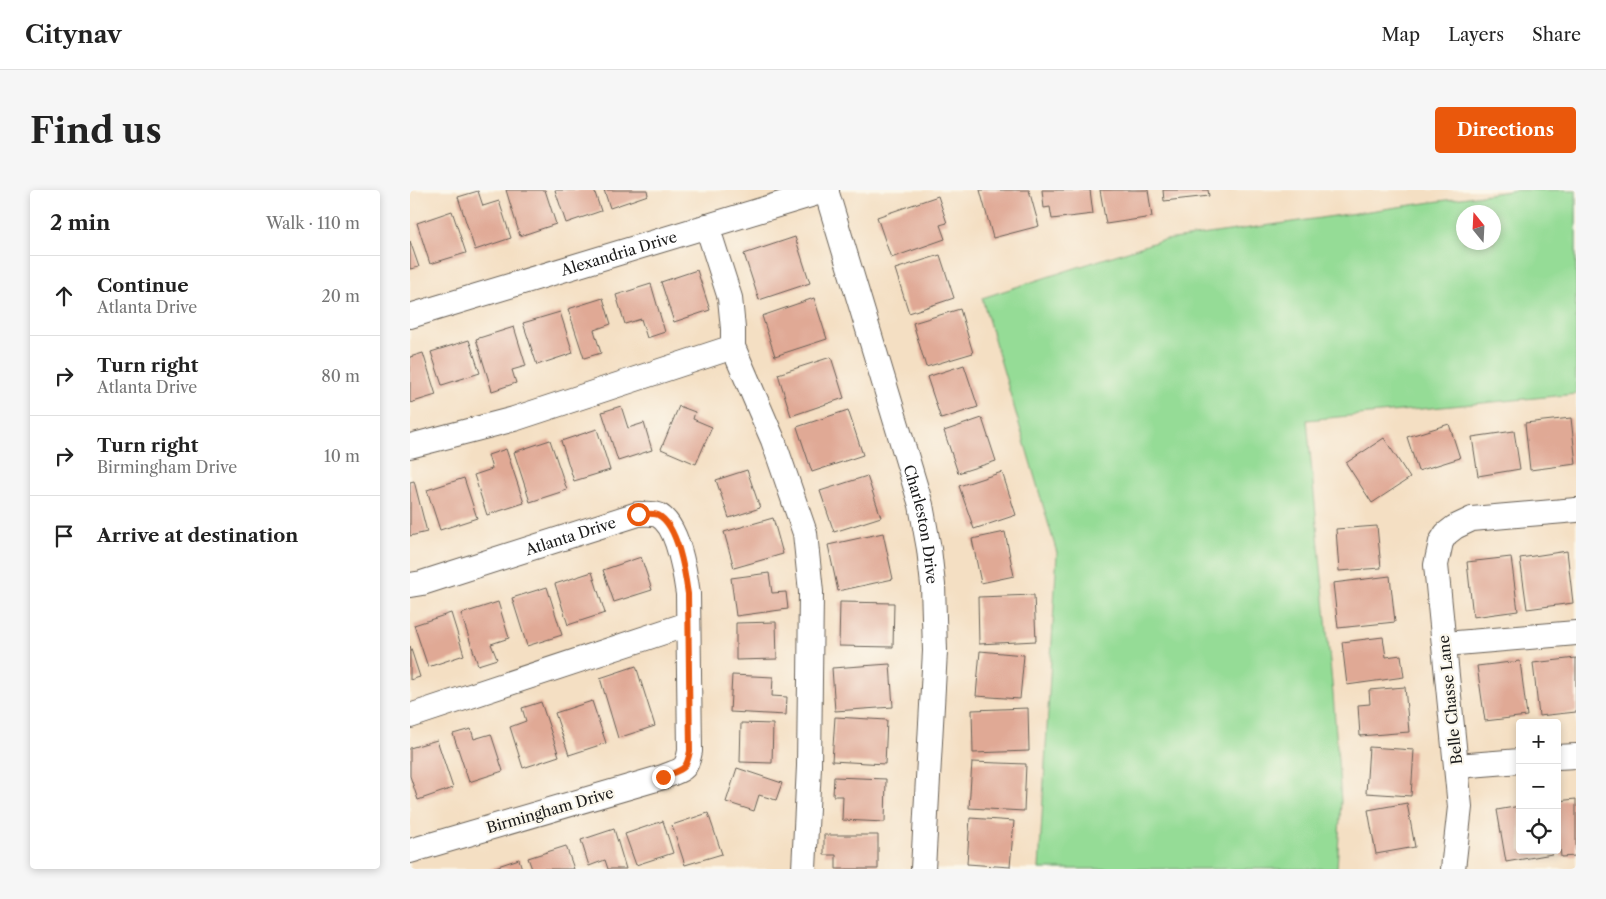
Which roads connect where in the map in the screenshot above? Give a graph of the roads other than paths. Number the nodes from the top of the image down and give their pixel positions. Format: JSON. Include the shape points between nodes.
{"nodes":[{"id":1,"x":826,"y":190,"type":"edge"},
{"id":2,"x":707,"y":226,"type":"junction"},
{"id":3,"x":410,"y":316,"type":"edge"},
{"id":4,"x":732,"y":347,"type":"junction"},
{"id":5,"x":410,"y":446,"type":"edge"},
{"id":6,"x":1576,"y":510,"type":"edge"},
{"id":7,"x":410,"y":586,"type":"edge"},
{"id":8,"x":688,"y":624,"type":"junction"},
{"id":9,"x":1576,"y":633,"type":"edge"},
{"id":10,"x":1444,"y":644,"type":"junction"},
{"id":11,"x":410,"y":716,"type":"edge"},
{"id":12,"x":1576,"y":756,"type":"edge"},
{"id":13,"x":1561,"y":757,"type":"edge"},
{"id":14,"x":1516,"y":760,"type":"edge"},
{"id":15,"x":688,"y":764,"type":"joint"},
{"id":16,"x":1457,"y":766,"type":"junction"},
{"id":17,"x":410,"y":851,"type":"edge"},
{"id":18,"x":804,"y":869,"type":"edge"},
{"id":19,"x":923,"y":869,"type":"edge"},
{"id":20,"x":1453,"y":869,"type":"edge"}],
"edges":[{"from":1,"to":2,"type":"street","name":"Alexandria Drive"},
{"from":1,"to":19,"type":"street","name":"Charleston Drive","via":[[921,506],[929,549],[935,651]]},
{"from":2,"to":3,"type":"street","name":"Alexandria Drive"},
{"from":2,"to":4,"type":"street","via":[[730,298]]},
{"from":4,"to":5,"type":"street","via":[[514,419]]},
{"from":4,"to":18,"type":"street","via":[[773,440],[805,533],[811,601]]},
{"from":6,"to":10,"type":"street","name":"Belle Chasse Lane","via":[[1472,519],[1446,534],[1436,565]]},
{"from":7,"to":8,"type":"street","name":"Atlanta Drive","via":[[638,514],[652,514],[664,521],[680,552],[688,594]]},
{"from":8,"to":11,"type":"street"},
{"from":8,"to":15,"type":"street","name":"Atlanta Drive"},
{"from":9,"to":10,"type":"street"},
{"from":10,"to":16,"type":"street","name":"Belle Chasse Lane"},
{"from":12,"to":13,"type":"street"},
{"from":14,"to":16,"type":"street"},
{"from":15,"to":17,"type":"street","name":"Birmingham Drive","via":[[663,777]]},
{"from":16,"to":20,"type":"street","name":"Belle Chasse Lane","via":[[1460,807]]}]}
